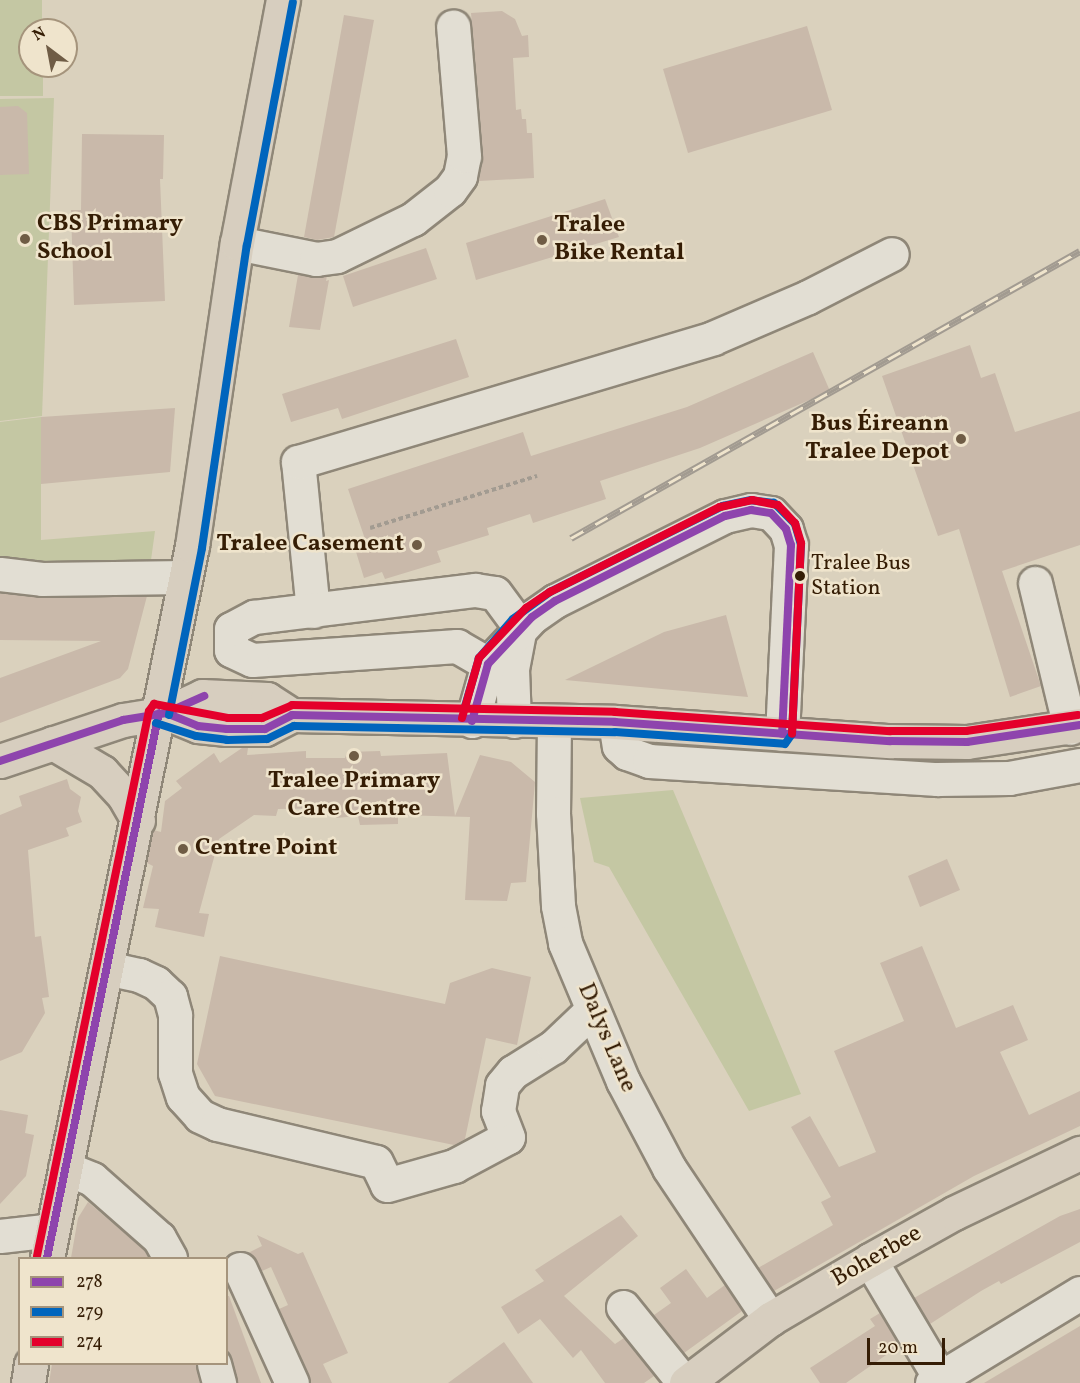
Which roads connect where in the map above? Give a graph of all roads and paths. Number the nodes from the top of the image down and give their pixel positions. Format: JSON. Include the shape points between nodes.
{"nodes":[{"id":1,"x":283,"y":0,"type":"edge"},
{"id":2,"x":453,"y":26,"type":"dead end"},
{"id":3,"x":237,"y":243,"type":"junction"},
{"id":4,"x":892,"y":254,"type":"dead end"},
{"id":5,"x":537,"y":476,"type":"dead end"},
{"id":6,"x":397,"y":519,"type":"junction"},
{"id":7,"x":400,"y":527,"type":"dead end"},
{"id":8,"x":370,"y":528,"type":"dead end"},
{"id":9,"x":0,"y":574,"type":"edge"},
{"id":10,"x":185,"y":577,"type":"junction"},
{"id":11,"x":1035,"y":583,"type":"dead end"},
{"id":12,"x":313,"y":611,"type":"junction"},
{"id":13,"x":520,"y":627,"type":"junction"},
{"id":14,"x":488,"y":664,"type":"junction"},
{"id":15,"x":162,"y":713,"type":"junction"},
{"id":16,"x":472,"y":721,"type":"junction"},
{"id":17,"x":554,"y":721,"type":"junction"},
{"id":18,"x":514,"y":722,"type":"junction"},
{"id":19,"x":615,"y":722,"type":"junction"},
{"id":20,"x":1075,"y":726,"type":"edge"},
{"id":21,"x":782,"y":734,"type":"junction"},
{"id":22,"x":53,"y":743,"type":"junction"},
{"id":23,"x":0,"y":761,"type":"edge"},
{"id":24,"x":1080,"y":765,"type":"edge"},
{"id":25,"x":138,"y":820,"type":"junction"},
{"id":26,"x":106,"y":968,"type":"junction"},
{"id":27,"x":592,"y":1010,"type":"junction"},
{"id":28,"x":1080,"y":1153,"type":"edge"},
{"id":29,"x":65,"y":1168,"type":"junction"},
{"id":30,"x":0,"y":1236,"type":"edge"},
{"id":31,"x":49,"y":1244,"type":"edge"},
{"id":32,"x":169,"y":1257,"type":"edge"},
{"id":33,"x":870,"y":1260,"type":"junction"},
{"id":34,"x":240,"y":1269,"type":"dead end"},
{"id":35,"x":1080,"y":1293,"type":"edge"},
{"id":36,"x":623,"y":1307,"type":"dead end"},
{"id":37,"x":770,"y":1319,"type":"junction"},
{"id":38,"x":31,"y":1365,"type":"edge"},
{"id":39,"x":214,"y":1365,"type":"edge"},
{"id":40,"x":936,"y":1381,"type":"edge"},
{"id":41,"x":28,"y":1383,"type":"edge"},
{"id":42,"x":219,"y":1383,"type":"edge"},
{"id":43,"x":292,"y":1383,"type":"edge"},
{"id":44,"x":685,"y":1383,"type":"edge"}],
"edges":[{"from":1,"to":3,"type":"main road"},
{"from":2,"to":3,"type":"street","via":[[464,156],[460,176],[450,190],[413,219],[337,256],[316,259]]},
{"from":3,"to":10,"type":"main road"},
{"from":4,"to":12,"type":"street","via":[[808,297],[713,338],[298,462]]},
{"from":5,"to":6,"type":"path"},
{"from":6,"to":7,"type":"path"},
{"from":6,"to":8,"type":"path"},
{"from":9,"to":10,"type":"street","via":[[42,579]]},
{"from":10,"to":15,"type":"main road"},
{"from":11,"to":20,"type":"street"},
{"from":12,"to":13,"type":"street","via":[[475,590],[495,593]]},
{"from":12,"to":14,"type":"street","via":[[254,617],[231,628],[231,650],[252,660],[457,646]]},
{"from":13,"to":14,"type":"street"},
{"from":13,"to":18,"type":"street","via":[[512,669]]},
{"from":13,"to":21,"type":"street","via":[[555,600],[725,516],[751,510],[771,513],[786,529],[791,545]]},
{"from":14,"to":16,"type":"street"},
{"from":15,"to":16,"type":"main road","via":[[198,726],[227,729],[265,729],[292,715]]},
{"from":15,"to":22,"type":"main road"},
{"from":15,"to":25,"type":"main road"},
{"from":16,"to":18,"type":"main road"},
{"from":17,"to":18,"type":"main road"},
{"from":17,"to":19,"type":"main road"},
{"from":17,"to":27,"type":"street","name":"Dalys Lane","via":[[558,906],[565,943]]},
{"from":19,"to":21,"type":"main road"},
{"from":19,"to":24,"type":"street","via":[[619,746],[649,761],[937,779],[1008,778]]},
{"from":20,"to":21,"type":"main road","via":[[967,742]]},
{"from":22,"to":23,"type":"main road"},
{"from":22,"to":25,"type":"main road","via":[[102,772],[124,796]]},
{"from":25,"to":26,"type":"main road"},
{"from":26,"to":27,"type":"street","via":[[156,982],[170,996],[175,1014],[175,1073],[183,1097],[200,1116],[217,1124],[376,1162],[387,1185],[454,1166],[508,1137],[498,1111],[502,1085],[513,1072],[553,1047]]},
{"from":26,"to":29,"type":"main road"},
{"from":27,"to":37,"type":"street","name":"Dalys Lane","via":[[623,1081],[669,1168]]},
{"from":28,"to":33,"type":"main road","name":"Boherbee","via":[[964,1208]]},
{"from":29,"to":31,"type":"main road"},
{"from":29,"to":32,"type":"street","via":[[92,1179],[159,1238]]},
{"from":30,"to":31,"type":"street"},
{"from":33,"to":37,"type":"main road","name":"Boherbee"},
{"from":33,"to":40,"type":"street"},
{"from":34,"to":43,"type":"street"},
{"from":35,"to":40,"type":"street"},
{"from":36,"to":44,"type":"street"},
{"from":37,"to":44,"type":"main road","name":"Boherbee"},
{"from":38,"to":41,"type":"main road"},
{"from":39,"to":42,"type":"street"}]}
